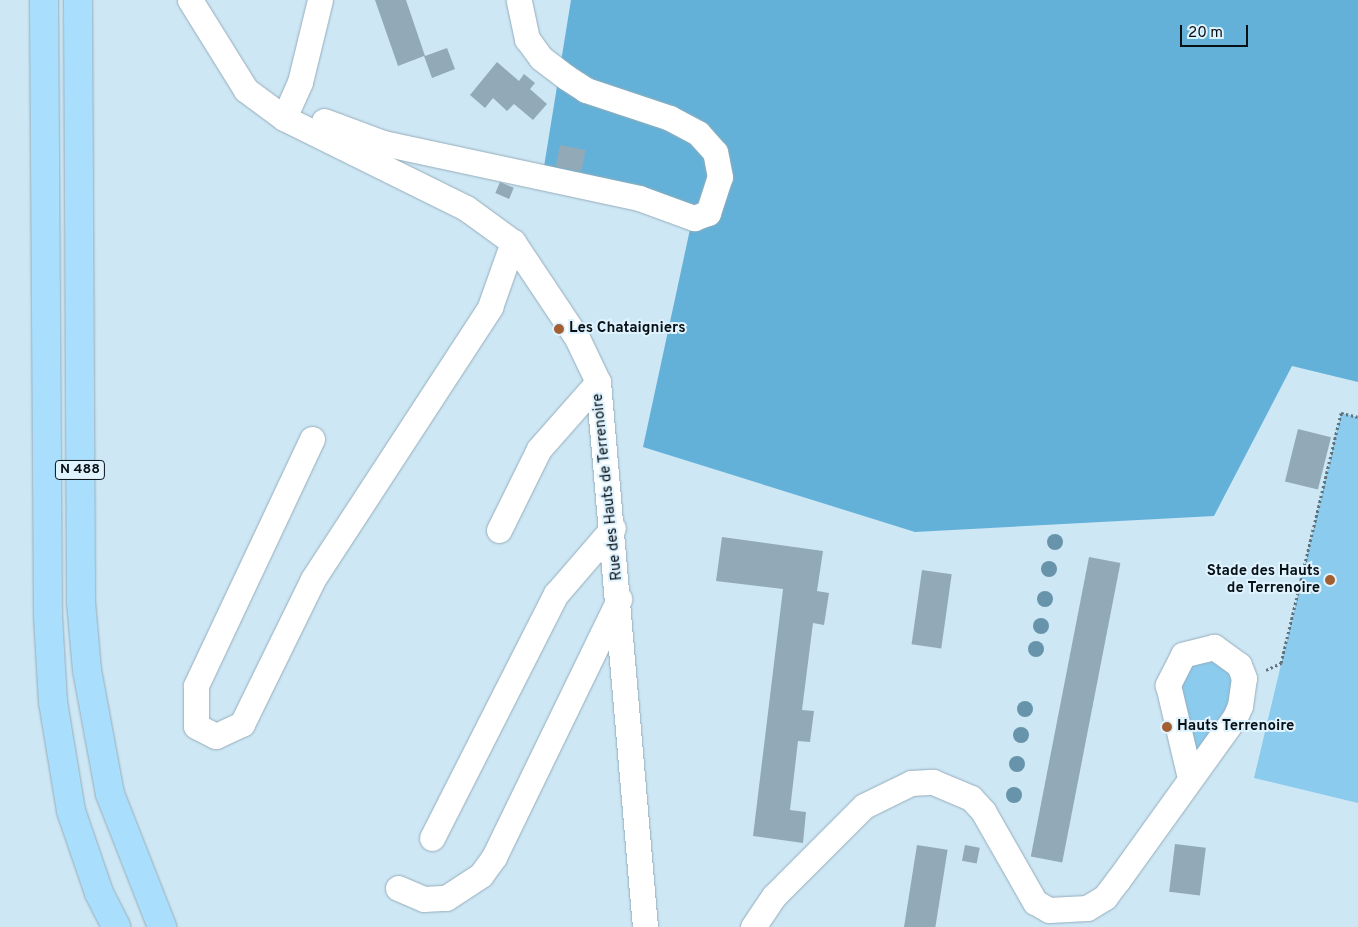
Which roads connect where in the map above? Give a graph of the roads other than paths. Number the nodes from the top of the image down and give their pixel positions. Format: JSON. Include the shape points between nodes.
{"nodes":[{"id":1,"x":44,"y":0,"type":"edge"},
{"id":2,"x":78,"y":0,"type":"edge"},
{"id":3,"x":190,"y":0,"type":"edge"},
{"id":4,"x":320,"y":0,"type":"edge"},
{"id":5,"x":519,"y":0,"type":"edge"},
{"id":6,"x":284,"y":118,"type":"junction"},
{"id":7,"x":513,"y":242,"type":"junction"},
{"id":8,"x":598,"y":382,"type":"junction"},
{"id":9,"x":312,"y":439,"type":"dead end"},
{"id":10,"x":613,"y":528,"type":"junction"},
{"id":11,"x":499,"y":530,"type":"dead end"},
{"id":12,"x":619,"y":599,"type":"junction"},
{"id":13,"x":1190,"y":778,"type":"junction"},
{"id":14,"x":432,"y":838,"type":"dead end"},
{"id":15,"x":398,"y":888,"type":"dead end"},
{"id":16,"x":116,"y":927,"type":"edge"},
{"id":17,"x":162,"y":927,"type":"edge"},
{"id":18,"x":645,"y":927,"type":"edge"},
{"id":19,"x":753,"y":927,"type":"edge"}],
"edges":[{"from":1,"to":16,"type":"highway","number":"N 488","via":[[48,616],[53,702],[71,811],[99,893]]},
{"from":2,"to":17,"type":"highway","number":"N 488","via":[[81,602],[87,670],[110,794]]},
{"from":3,"to":6,"type":"street","name":"Rue des Hauts de Terrenoire","via":[[246,90]]},
{"from":4,"to":6,"type":"street","via":[[300,82]]},
{"from":5,"to":6,"type":"street","via":[[527,38],[541,58],[566,77],[586,90],[670,118],[698,133],[714,152],[720,177],[708,213],[694,218],[639,198],[383,143],[310,114]]},
{"from":6,"to":7,"type":"street","name":"Rue des Hauts de Terrenoire","via":[[466,208]]},
{"from":7,"to":8,"type":"street","name":"Rue des Hauts de Terrenoire","via":[[569,325]]},
{"from":7,"to":9,"type":"street","via":[[490,307],[313,579],[242,724],[216,736],[196,726],[196,686]]},
{"from":8,"to":10,"type":"street","name":"Rue des Hauts de Terrenoire"},
{"from":8,"to":11,"type":"street","via":[[539,449]]},
{"from":10,"to":12,"type":"street","name":"Rue des Hauts de Terrenoire"},
{"from":10,"to":14,"type":"street","via":[[601,537],[556,594]]},
{"from":12,"to":15,"type":"street","via":[[494,857],[481,875],[446,898],[424,899]]},
{"from":12,"to":18,"type":"street","name":"Rue des Hauts de Terrenoire"},
{"from":13,"to":13,"type":"street","via":[[1235,717],[1244,694],[1239,665],[1214,647],[1183,655],[1168,685]]},
{"from":13,"to":19,"type":"street","via":[[1105,897],[1087,908],[1049,910],[1035,902],[984,811],[971,798],[933,782],[911,783],[864,806],[774,896]]}]}
